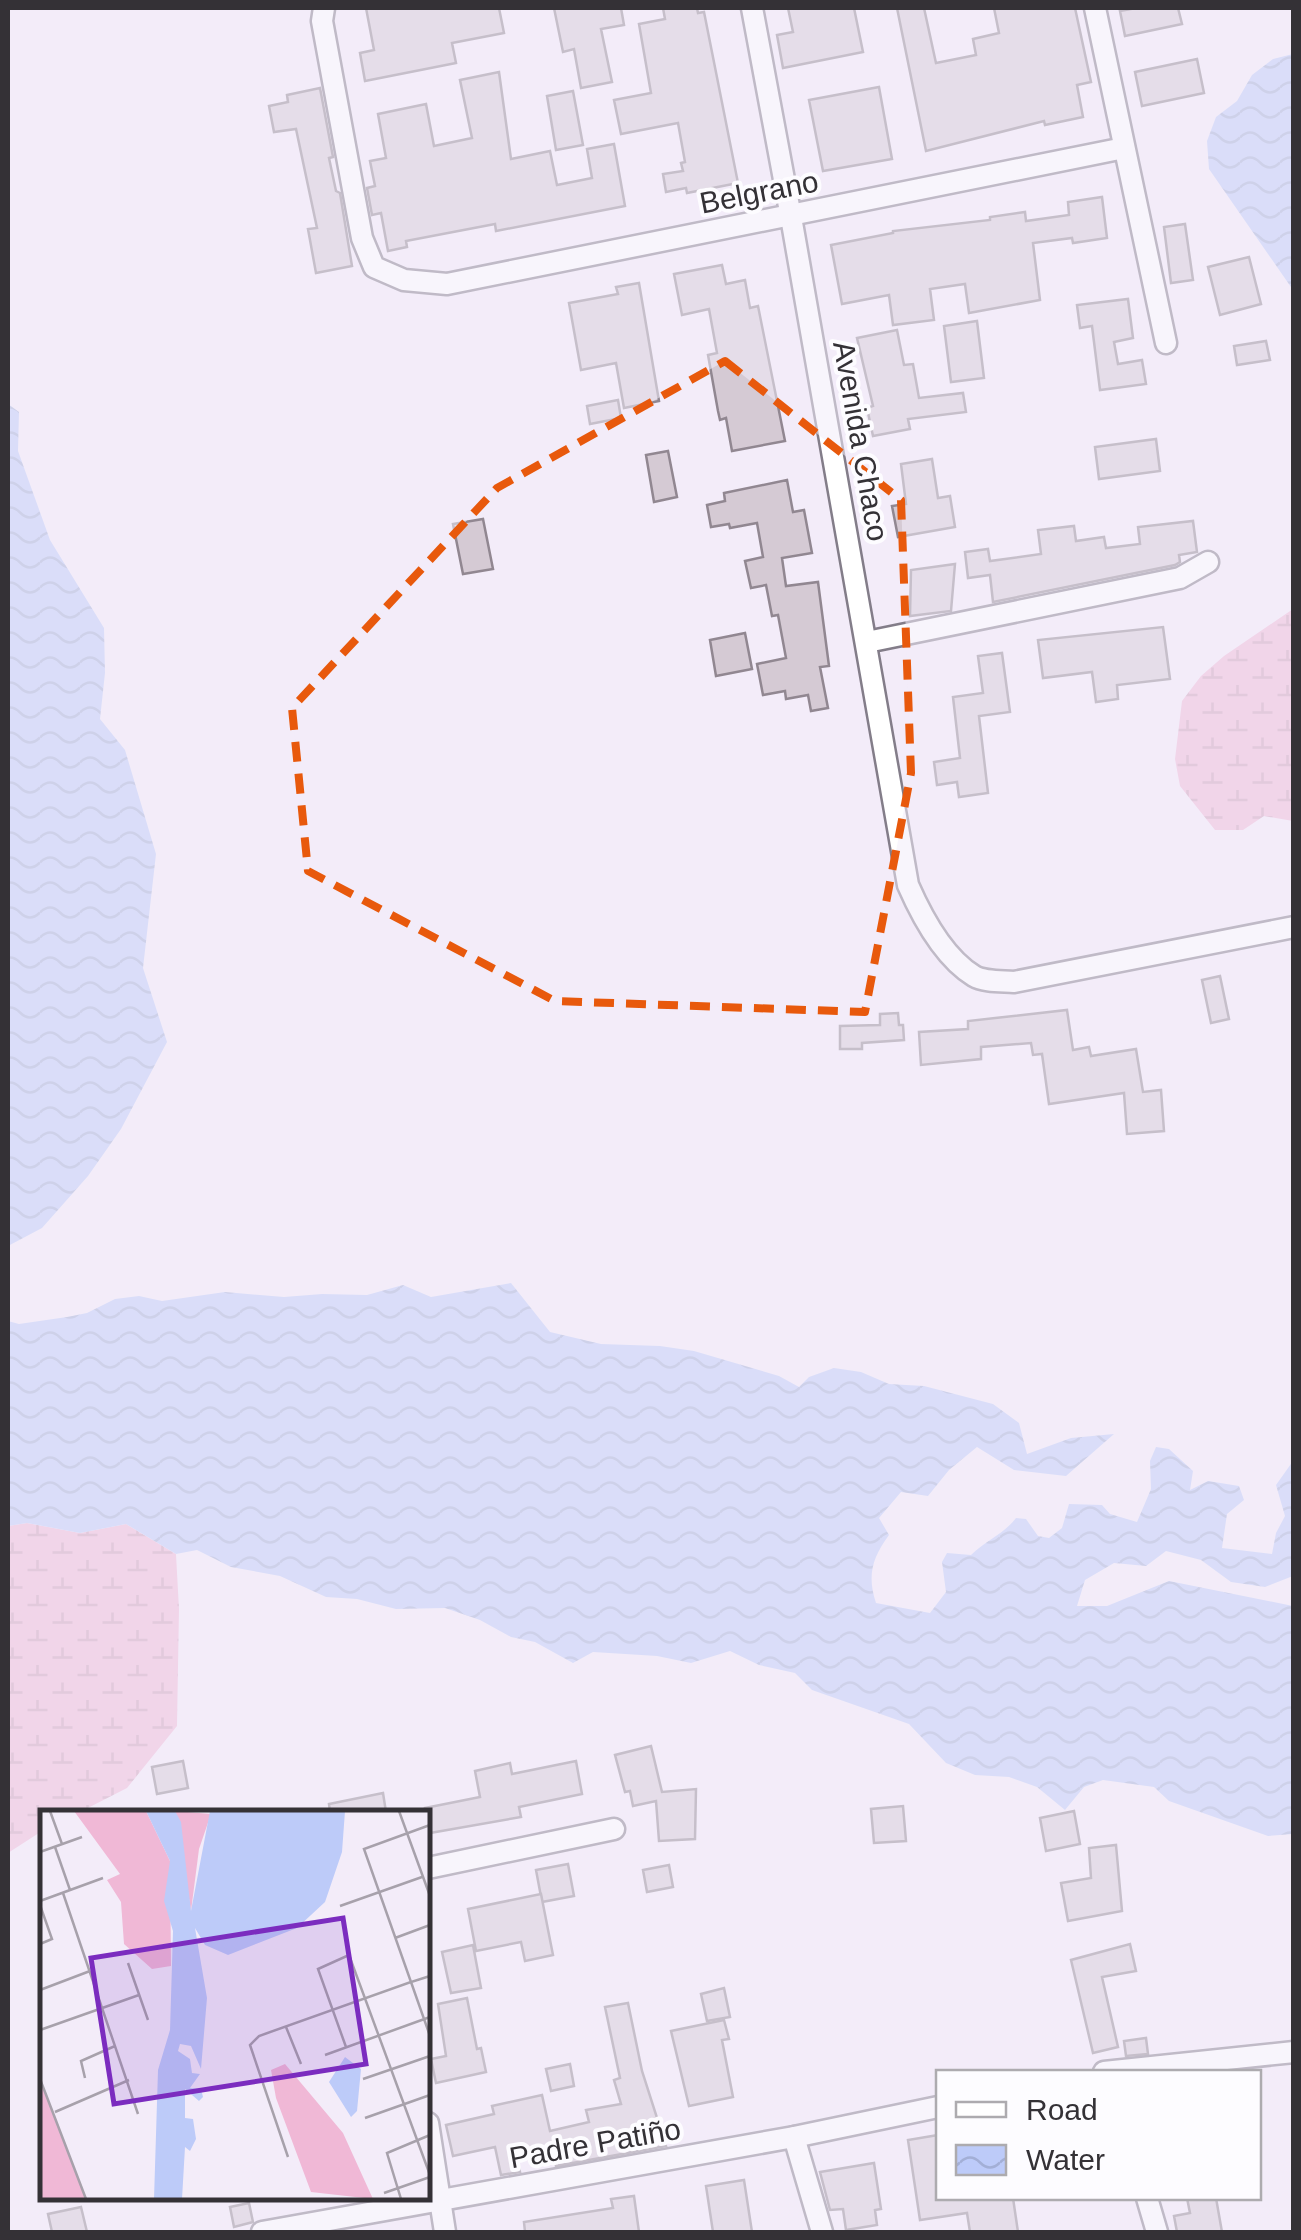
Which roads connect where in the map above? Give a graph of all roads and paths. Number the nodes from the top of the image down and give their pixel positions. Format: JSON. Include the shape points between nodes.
{"nodes":[{"id":1,"x":324,"y":8,"type":"edge"},
{"id":2,"x":752,"y":8,"type":"edge"},
{"id":3,"x":1096,"y":8,"type":"edge"},
{"id":4,"x":1124,"y":148,"type":"junction"},
{"id":5,"x":792,"y":217,"type":"junction"},
{"id":6,"x":1166,"y":343,"type":"dead end"},
{"id":7,"x":1208,"y":562,"type":"dead end"},
{"id":8,"x":866,"y":642,"type":"junction"},
{"id":9,"x":1294,"y":927,"type":"edge"},
{"id":10,"x":614,"y":1830,"type":"dead end"},
{"id":11,"x":430,"y":1868,"type":"edge"},
{"id":12,"x":1294,"y":2052,"type":"edge"},
{"id":13,"x":1127,"y":2070,"type":"edge"},
{"id":14,"x":936,"y":2107,"type":"edge"},
{"id":15,"x":430,"y":2137,"type":"edge"},
{"id":16,"x":794,"y":2137,"type":"junction"},
{"id":17,"x":1148,"y":2200,"type":"edge"},
{"id":18,"x":439,"y":2202,"type":"junction"},
{"id":19,"x":262,"y":2232,"type":"edge"},
{"id":20,"x":444,"y":2232,"type":"edge"},
{"id":21,"x":822,"y":2232,"type":"edge"},
{"id":22,"x":1157,"y":2232,"type":"edge"}],
"edges":[{"from":1,"to":5,"type":"street","name":"Belgrano","via":[[362,238],[374,266],[404,280],[447,284]]},
{"from":2,"to":5,"type":"street","name":"Avenida Chaco"},
{"from":3,"to":4,"type":"street"},
{"from":4,"to":5,"type":"street","name":"Belgrano"},
{"from":4,"to":6,"type":"street"},
{"from":5,"to":8,"type":"street","name":"Avenida Chaco"},
{"from":7,"to":8,"type":"street","via":[[1180,578]]},
{"from":8,"to":9,"type":"street","name":"Avenida Chaco","via":[[908,885],[921,915],[976,978],[1014,982]]},
{"from":10,"to":11,"type":"street"},
{"from":12,"to":13,"type":"street"},
{"from":14,"to":16,"type":"street","name":"Padre Patiño"},
{"from":15,"to":18,"type":"street"},
{"from":16,"to":18,"type":"street","name":"Padre Patiño"},
{"from":16,"to":21,"type":"street"},
{"from":17,"to":22,"type":"street"},
{"from":18,"to":19,"type":"street","name":"Padre Patiño"},
{"from":18,"to":20,"type":"street"}]}
